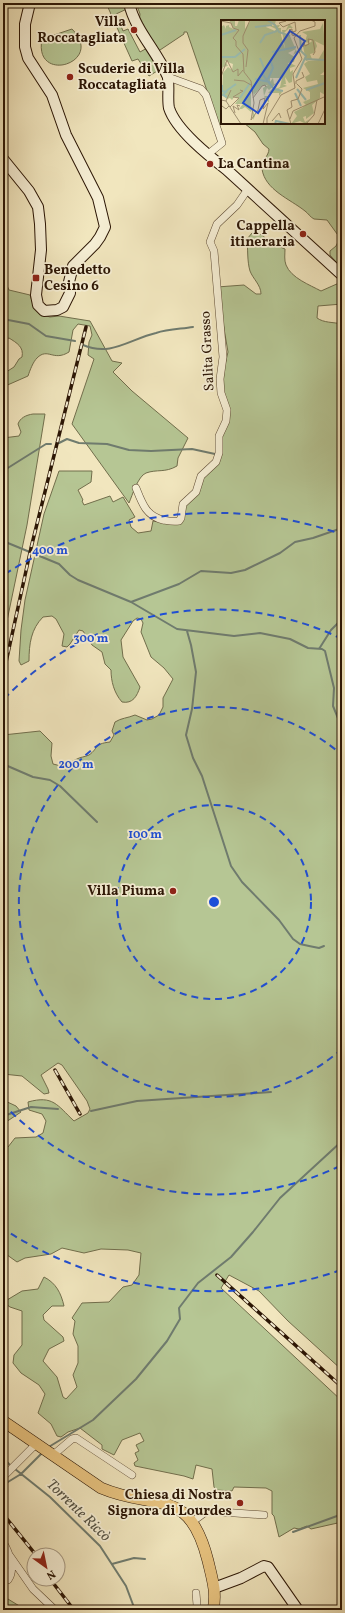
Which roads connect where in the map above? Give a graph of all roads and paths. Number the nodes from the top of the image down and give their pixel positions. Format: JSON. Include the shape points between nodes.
{"nodes":[{"id":1,"x":30,"y":3,"type":"edge"},
{"id":2,"x":129,"y":3,"type":"edge"},
{"id":3,"x":168,"y":77,"type":"junction"},
{"id":4,"x":207,"y":155,"type":"junction"},
{"id":5,"x":3,"y":159,"type":"edge"},
{"id":6,"x":248,"y":189,"type":"junction"},
{"id":7,"x":342,"y":275,"type":"edge"},
{"id":8,"x":136,"y":488,"type":"dead end"},
{"id":9,"x":3,"y":1421,"type":"edge"},
{"id":10,"x":33,"y":1448,"type":"junction"},
{"id":11,"x":52,"y":1456,"type":"junction"},
{"id":12,"x":132,"y":1475,"type":"dead end"},
{"id":13,"x":3,"y":1477,"type":"edge"},
{"id":14,"x":264,"y":1515,"type":"dead end"},
{"id":15,"x":192,"y":1522,"type":"junction"},
{"id":16,"x":3,"y":1542,"type":"edge"},
{"id":17,"x":10,"y":1556,"type":"junction"},
{"id":18,"x":3,"y":1579,"type":"edge"},
{"id":19,"x":214,"y":1588,"type":"junction"},
{"id":20,"x":196,"y":1593,"type":"dead end"},
{"id":21,"x":55,"y":1610,"type":"edge"},
{"id":22,"x":195,"y":1610,"type":"edge"},
{"id":23,"x":213,"y":1610,"type":"edge"},
{"id":24,"x":298,"y":1610,"type":"edge"}],
"edges":[{"from":1,"to":5,"type":"street","via":[[25,24],[25,47],[28,58],[52,95],[66,135],[98,198],[105,227],[98,240],[73,266],[69,282],[70,293],[63,307],[57,310],[44,311],[38,305],[36,295],[41,250],[38,207],[29,191]]},
{"from":2,"to":3,"type":"street","via":[[132,17]]},
{"from":3,"to":4,"type":"street","via":[[169,107],[173,117]]},
{"from":3,"to":4,"type":"street","via":[[201,88],[206,95],[222,143]]},
{"from":4,"to":6,"type":"street"},
{"from":6,"to":7,"type":"street"},
{"from":6,"to":8,"type":"street","name":"Salita Grasso","via":[[237,205],[217,224],[210,242],[214,251],[223,357],[221,393],[227,410],[226,421],[219,436],[216,462],[201,476],[196,492],[183,504],[179,521],[154,518],[142,505]]},
{"from":9,"to":10,"type":"main road"},
{"from":10,"to":11,"type":"main road"},
{"from":10,"to":13,"type":"street"},
{"from":11,"to":12,"type":"street","via":[[76,1438]]},
{"from":11,"to":15,"type":"main road","via":[[101,1488],[119,1495],[169,1504]]},
{"from":14,"to":15,"type":"street","via":[[207,1511]]},
{"from":15,"to":19,"type":"main road","via":[[203,1542]]},
{"from":16,"to":17,"type":"street"},
{"from":17,"to":18,"type":"street","via":[[10,1577],[8,1580]]},
{"from":17,"to":21,"type":"street","via":[[33,1589]]},
{"from":19,"to":23,"type":"main road"},
{"from":19,"to":24,"type":"street","via":[[264,1566]]},
{"from":20,"to":22,"type":"street"}]}
